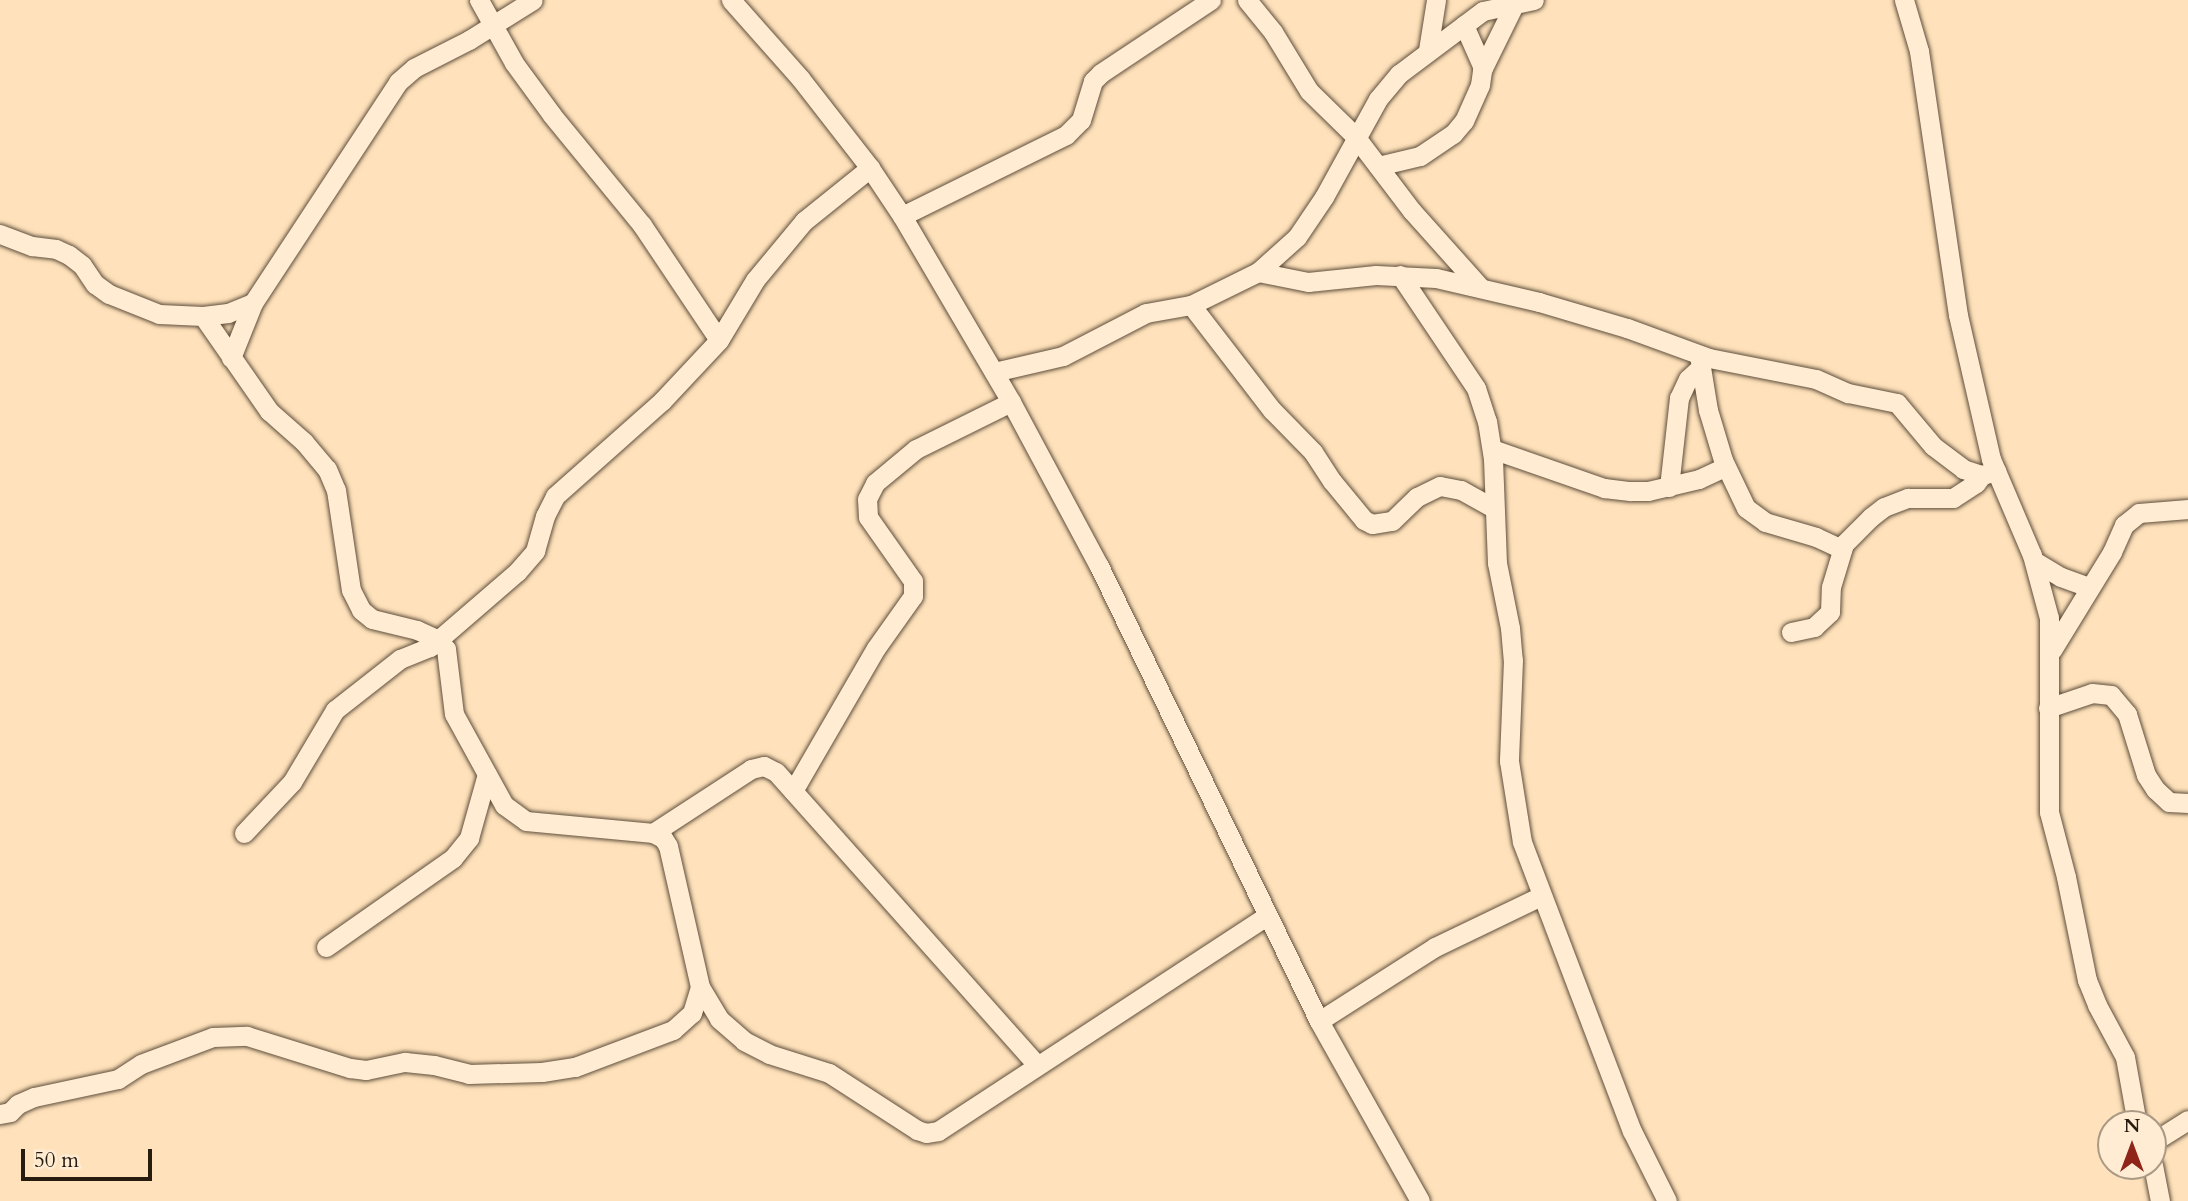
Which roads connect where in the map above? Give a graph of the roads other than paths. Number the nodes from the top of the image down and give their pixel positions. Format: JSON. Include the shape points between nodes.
{"nodes":[{"id":1,"x":479,"y":0,"type":"edge"},
{"id":2,"x":533,"y":0,"type":"edge"},
{"id":3,"x":731,"y":0,"type":"edge"},
{"id":4,"x":1211,"y":0,"type":"edge"},
{"id":5,"x":1247,"y":0,"type":"edge"},
{"id":6,"x":1436,"y":0,"type":"edge"},
{"id":7,"x":1534,"y":0,"type":"edge"},
{"id":8,"x":1904,"y":0,"type":"edge"},
{"id":9,"x":1514,"y":5,"type":"junction"},
{"id":10,"x":1464,"y":25,"type":"junction"},
{"id":11,"x":494,"y":26,"type":"junction"},
{"id":12,"x":1428,"y":50,"type":"junction"},
{"id":13,"x":1483,"y":68,"type":"junction"},
{"id":14,"x":1355,"y":136,"type":"junction"},
{"id":15,"x":1378,"y":166,"type":"junction"},
{"id":16,"x":870,"y":169,"type":"junction"},
{"id":17,"x":902,"y":216,"type":"junction"},
{"id":18,"x":0,"y":234,"type":"edge"},
{"id":19,"x":1258,"y":272,"type":"junction"},
{"id":20,"x":1400,"y":275,"type":"junction"},
{"id":21,"x":1480,"y":287,"type":"junction"},
{"id":22,"x":253,"y":303,"type":"junction"},
{"id":23,"x":1191,"y":305,"type":"junction"},
{"id":24,"x":203,"y":316,"type":"junction"},
{"id":25,"x":719,"y":340,"type":"junction"},
{"id":26,"x":231,"y":358,"type":"junction"},
{"id":27,"x":1700,"y":361,"type":"junction"},
{"id":28,"x":994,"y":372,"type":"junction"},
{"id":29,"x":1012,"y":402,"type":"junction"},
{"id":30,"x":1492,"y":449,"type":"junction"},
{"id":31,"x":1726,"y":467,"type":"junction"},
{"id":32,"x":1989,"y":473,"type":"junction"},
{"id":33,"x":1669,"y":486,"type":"junction"},
{"id":34,"x":1493,"y":508,"type":"junction"},
{"id":35,"x":2188,"y":509,"type":"edge"},
{"id":36,"x":1842,"y":549,"type":"junction"},
{"id":37,"x":2034,"y":561,"type":"junction"},
{"id":38,"x":2089,"y":587,"type":"junction"},
{"id":39,"x":1791,"y":632,"type":"dead end"},
{"id":40,"x":438,"y":640,"type":"junction"},
{"id":41,"x":2051,"y":651,"type":"junction"},
{"id":42,"x":2048,"y":708,"type":"junction"},
{"id":43,"x":487,"y":774,"type":"junction"},
{"id":44,"x":793,"y":791,"type":"junction"},
{"id":45,"x":2188,"y":803,"type":"edge"},
{"id":46,"x":244,"y":833,"type":"dead end"},
{"id":47,"x":653,"y":833,"type":"junction"},
{"id":48,"x":1541,"y":896,"type":"junction"},
{"id":49,"x":1267,"y":916,"type":"junction"},
{"id":50,"x":326,"y":947,"type":"dead end"},
{"id":51,"x":700,"y":987,"type":"junction"},
{"id":52,"x":1319,"y":1021,"type":"junction"},
{"id":53,"x":1037,"y":1065,"type":"junction"},
{"id":54,"x":2134,"y":1110,"type":"edge"},
{"id":55,"x":0,"y":1114,"type":"edge"},
{"id":56,"x":2188,"y":1120,"type":"edge"},
{"id":57,"x":2167,"y":1133,"type":"edge"},
{"id":58,"x":2156,"y":1180,"type":"edge"},
{"id":59,"x":1420,"y":1201,"type":"edge"},
{"id":60,"x":1667,"y":1201,"type":"edge"},
{"id":61,"x":2160,"y":1201,"type":"edge"}],
"edges":[{"from":1,"to":11,"type":"street"},
{"from":2,"to":11,"type":"street"},
{"from":3,"to":16,"type":"street","via":[[800,78]]},
{"from":4,"to":17,"type":"street","via":[[1101,73],[1093,81],[1082,120],[1066,135]]},
{"from":5,"to":14,"type":"street","via":[[1309,91]]},
{"from":6,"to":12,"type":"street"},
{"from":7,"to":9,"type":"street"},
{"from":8,"to":32,"type":"street","via":[[1919,51],[1958,315]]},
{"from":9,"to":10,"type":"street","via":[[1483,11]]},
{"from":9,"to":13,"type":"street"},
{"from":10,"to":12,"type":"street"},
{"from":10,"to":13,"type":"street"},
{"from":11,"to":22,"type":"street","via":[[425,60],[398,82]]},
{"from":11,"to":25,"type":"street","via":[[514,63],[642,225]]},
{"from":12,"to":14,"type":"street","via":[[1385,91]]},
{"from":13,"to":15,"type":"street","via":[[1472,105],[1453,134],[1420,156]]},
{"from":14,"to":15,"type":"street"},
{"from":14,"to":19,"type":"street","via":[[1297,237]]},
{"from":15,"to":21,"type":"street"},
{"from":16,"to":17,"type":"street"},
{"from":16,"to":25,"type":"street","via":[[804,221],[755,280]]},
{"from":17,"to":28,"type":"street"},
{"from":18,"to":24,"type":"street","via":[[68,255],[95,284],[129,302],[159,314]]},
{"from":19,"to":20,"type":"street","via":[[1308,282]]},
{"from":19,"to":23,"type":"street"},
{"from":20,"to":21,"type":"street"},
{"from":20,"to":30,"type":"street","via":[[1476,388]]},
{"from":21,"to":27,"type":"street","via":[[1589,316]]},
{"from":22,"to":24,"type":"street"},
{"from":22,"to":26,"type":"street"},
{"from":23,"to":28,"type":"street","via":[[1146,313],[1063,356]]},
{"from":23,"to":34,"type":"street","via":[[1364,520],[1372,524],[1392,521],[1417,497],[1440,486],[1461,490]]},
{"from":24,"to":26,"type":"street"},
{"from":25,"to":40,"type":"street","via":[[662,401],[555,496],[528,560]]},
{"from":26,"to":40,"type":"street","via":[[269,411],[327,469],[336,490],[351,590],[361,610],[372,619],[417,629]]},
{"from":27,"to":31,"type":"street","via":[[1708,410]]},
{"from":27,"to":32,"type":"street","via":[[1816,379],[1848,394],[1897,403],[1933,446],[1963,469]]},
{"from":27,"to":33,"type":"street","via":[[1679,398]]},
{"from":28,"to":29,"type":"street"},
{"from":29,"to":44,"type":"street","via":[[916,449],[875,483],[867,499],[868,517],[913,580],[913,596],[876,648]]},
{"from":29,"to":49,"type":"street","via":[[1099,566]]},
{"from":30,"to":33,"type":"street","via":[[1604,488],[1630,491]]},
{"from":30,"to":34,"type":"street"},
{"from":31,"to":33,"type":"street"},
{"from":31,"to":36,"type":"street","via":[[1746,508],[1765,522]]},
{"from":32,"to":36,"type":"street","via":[[1953,498],[1908,498],[1884,507]]},
{"from":32,"to":37,"type":"street"},
{"from":34,"to":48,"type":"street","via":[[1513,660],[1509,761],[1522,842]]},
{"from":35,"to":38,"type":"street","via":[[2132,517]]},
{"from":36,"to":39,"type":"street","via":[[1831,587],[1830,612],[1814,627]]},
{"from":37,"to":38,"type":"street"},
{"from":37,"to":41,"type":"street","via":[[2049,618]]},
{"from":38,"to":41,"type":"street"},
{"from":40,"to":43,"type":"street","via":[[450,662],[454,714]]},
{"from":40,"to":46,"type":"street","via":[[400,659],[334,710],[292,782]]},
{"from":41,"to":42,"type":"street"},
{"from":42,"to":45,"type":"street","via":[[2092,693],[2111,695],[2127,714],[2146,775],[2155,789],[2169,802]]},
{"from":42,"to":54,"type":"street","via":[[2049,812],[2087,980],[2125,1057]]},
{"from":43,"to":47,"type":"street","via":[[504,805],[526,821]]},
{"from":43,"to":50,"type":"street","via":[[469,838],[453,858]]},
{"from":44,"to":47,"type":"street","via":[[776,772],[764,766],[751,769]]},
{"from":44,"to":53,"type":"street"},
{"from":47,"to":51,"type":"street","via":[[668,846]]},
{"from":48,"to":52,"type":"street","via":[[1435,947]]},
{"from":48,"to":60,"type":"street","via":[[1632,1131]]},
{"from":49,"to":52,"type":"street"},
{"from":49,"to":53,"type":"street"},
{"from":51,"to":53,"type":"street","via":[[719,1019],[744,1041],[829,1073],[926,1133],[938,1131]]},
{"from":51,"to":55,"type":"street","via":[[692,1013],[673,1030],[575,1067],[469,1074],[405,1062],[366,1070],[247,1035],[213,1037],[141,1064],[118,1079],[34,1097]]},
{"from":52,"to":59,"type":"street"},
{"from":56,"to":57,"type":"street"},
{"from":58,"to":61,"type":"street"}]}
